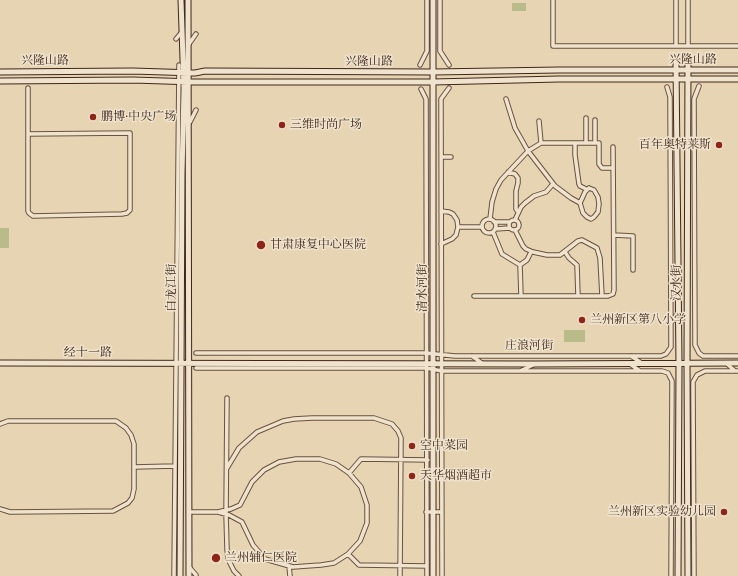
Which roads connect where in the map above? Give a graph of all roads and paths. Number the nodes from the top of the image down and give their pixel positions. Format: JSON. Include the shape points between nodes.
{"nodes":[{"id":1,"x":181,"y":0,"type":"edge"},
{"id":2,"x":188,"y":0,"type":"edge"},
{"id":3,"x":427,"y":0,"type":"edge"},
{"id":4,"x":432,"y":0,"type":"edge"},
{"id":5,"x":440,"y":0,"type":"edge"},
{"id":6,"x":553,"y":0,"type":"edge"},
{"id":7,"x":676,"y":0,"type":"edge"},
{"id":8,"x":688,"y":0,"type":"edge"},
{"id":9,"x":181,"y":33,"type":"junction"},
{"id":10,"x":196,"y":34,"type":"dead end"},
{"id":11,"x":176,"y":39,"type":"dead end"},
{"id":12,"x":188,"y":44,"type":"junction"},
{"id":13,"x":676,"y":46,"type":"junction"},
{"id":14,"x":688,"y":46,"type":"junction"},
{"id":15,"x":738,"y":46,"type":"edge"},
{"id":16,"x":676,"y":62,"type":"dead end"},
{"id":17,"x":688,"y":62,"type":"dead end"},
{"id":18,"x":420,"y":64,"type":"dead end"},
{"id":19,"x":449,"y":64,"type":"dead end"},
{"id":20,"x":178,"y":65,"type":"dead end"},
{"id":21,"x":676,"y":70,"type":"junction"},
{"id":22,"x":688,"y":70,"type":"junction"},
{"id":23,"x":738,"y":70,"type":"edge"},
{"id":24,"x":0,"y":72,"type":"edge"},
{"id":25,"x":433,"y":72,"type":"junction"},
{"id":26,"x":183,"y":73,"type":"junction"},
{"id":27,"x":676,"y":79,"type":"junction"},
{"id":28,"x":688,"y":79,"type":"junction"},
{"id":29,"x":738,"y":79,"type":"edge"},
{"id":30,"x":0,"y":81,"type":"edge"},
{"id":31,"x":183,"y":82,"type":"junction"},
{"id":32,"x":433,"y":82,"type":"junction"},
{"id":33,"x":699,"y":86,"type":"dead end"},
{"id":34,"x":666,"y":87,"type":"dead end"},
{"id":35,"x":28,"y":88,"type":"dead end"},
{"id":36,"x":421,"y":88,"type":"dead end"},
{"id":37,"x":449,"y":88,"type":"dead end"},
{"id":38,"x":506,"y":99,"type":"dead end"},
{"id":39,"x":196,"y":110,"type":"dead end"},
{"id":40,"x":183,"y":113,"type":"junction"},
{"id":41,"x":586,"y":118,"type":"dead end"},
{"id":42,"x":595,"y":120,"type":"dead end"},
{"id":43,"x":539,"y":121,"type":"dead end"},
{"id":44,"x":190,"y":122,"type":"junction"},
{"id":45,"x":178,"y":124,"type":"junction"},
{"id":46,"x":28,"y":134,"type":"junction"},
{"id":47,"x":575,"y":143,"type":"junction"},
{"id":48,"x":586,"y":143,"type":"junction"},
{"id":49,"x":595,"y":143,"type":"junction"},
{"id":50,"x":541,"y":144,"type":"junction"},
{"id":51,"x":613,"y":147,"type":"dead end"},
{"id":52,"x":528,"y":152,"type":"junction"},
{"id":53,"x":441,"y":157,"type":"junction"},
{"id":54,"x":451,"y":157,"type":"dead end"},
{"id":55,"x":177,"y":165,"type":"junction"},
{"id":56,"x":613,"y":168,"type":"junction"},
{"id":57,"x":508,"y":172,"type":"junction"},
{"id":58,"x":182,"y":174,"type":"junction"},
{"id":59,"x":554,"y":184,"type":"junction"},
{"id":60,"x":586,"y":189,"type":"junction"},
{"id":61,"x":688,"y":202,"type":"junction"},
{"id":62,"x":580,"y":203,"type":"junction"},
{"id":63,"x":441,"y":211,"type":"junction"},
{"id":64,"x":518,"y":212,"type":"junction"},
{"id":65,"x":694,"y":213,"type":"junction"},
{"id":66,"x":490,"y":219,"type":"junction"},
{"id":67,"x":515,"y":220,"type":"junction"},
{"id":68,"x":494,"y":222,"type":"junction"},
{"id":69,"x":510,"y":222,"type":"junction"},
{"id":70,"x":670,"y":224,"type":"junction"},
{"id":71,"x":458,"y":227,"type":"junction"},
{"id":72,"x":482,"y":227,"type":"junction"},
{"id":73,"x":513,"y":229,"type":"junction"},
{"id":74,"x":494,"y":230,"type":"junction"},
{"id":75,"x":677,"y":231,"type":"junction"},
{"id":76,"x":614,"y":235,"type":"junction"},
{"id":77,"x":441,"y":244,"type":"junction"},
{"id":78,"x":531,"y":252,"type":"junction"},
{"id":79,"x":565,"y":252,"type":"junction"},
{"id":80,"x":520,"y":265,"type":"junction"},
{"id":81,"x":633,"y":270,"type":"dead end"},
{"id":82,"x":474,"y":296,"type":"dead end"},
{"id":83,"x":521,"y":296,"type":"junction"},
{"id":84,"x":578,"y":296,"type":"junction"},
{"id":85,"x":602,"y":296,"type":"junction"},
{"id":86,"x":678,"y":313,"type":"junction"},
{"id":87,"x":687,"y":319,"type":"junction"},
{"id":88,"x":695,"y":319,"type":"junction"},
{"id":89,"x":671,"y":323,"type":"junction"},
{"id":90,"x":678,"y":328,"type":"junction"},
{"id":91,"x":687,"y":328,"type":"junction"},
{"id":92,"x":196,"y":353,"type":"dead end"},
{"id":93,"x":426,"y":353,"type":"junction"},
{"id":94,"x":433,"y":354,"type":"junction"},
{"id":95,"x":442,"y":354,"type":"junction"},
{"id":96,"x":471,"y":356,"type":"junction"},
{"id":97,"x":632,"y":356,"type":"junction"},
{"id":98,"x":738,"y":356,"type":"edge"},
{"id":99,"x":179,"y":362,"type":"junction"},
{"id":100,"x":189,"y":362,"type":"junction"},
{"id":101,"x":0,"y":363,"type":"edge"},
{"id":102,"x":738,"y":363,"type":"edge"},
{"id":103,"x":433,"y":364,"type":"junction"},
{"id":104,"x":442,"y":364,"type":"junction"},
{"id":105,"x":471,"y":364,"type":"junction"},
{"id":106,"x":482,"y":364,"type":"junction"},
{"id":107,"x":535,"y":364,"type":"junction"},
{"id":108,"x":630,"y":364,"type":"junction"},
{"id":109,"x":644,"y":364,"type":"junction"},
{"id":110,"x":679,"y":364,"type":"junction"},
{"id":111,"x":687,"y":364,"type":"junction"},
{"id":112,"x":726,"y":364,"type":"junction"},
{"id":113,"x":426,"y":366,"type":"junction"},
{"id":114,"x":196,"y":368,"type":"dead end"},
{"id":115,"x":433,"y":370,"type":"junction"},
{"id":116,"x":442,"y":371,"type":"junction"},
{"id":117,"x":481,"y":371,"type":"junction"},
{"id":118,"x":519,"y":371,"type":"junction"},
{"id":119,"x":641,"y":371,"type":"junction"},
{"id":120,"x":736,"y":371,"type":"edge"},
{"id":121,"x":227,"y":398,"type":"dead end"},
{"id":122,"x":672,"y":406,"type":"junction"},
{"id":123,"x":693,"y":407,"type":"junction"},
{"id":124,"x":687,"y":414,"type":"junction"},
{"id":125,"x":678,"y":415,"type":"junction"},
{"id":126,"x":0,"y":424,"type":"edge"},
{"id":127,"x":401,"y":460,"type":"junction"},
{"id":128,"x":426,"y":460,"type":"junction"},
{"id":129,"x":433,"y":460,"type":"junction"},
{"id":130,"x":175,"y":466,"type":"junction"},
{"id":131,"x":134,"y":467,"type":"junction"},
{"id":132,"x":227,"y":468,"type":"junction"},
{"id":133,"x":349,"y":473,"type":"junction"},
{"id":134,"x":0,"y":509,"type":"edge"},
{"id":135,"x":189,"y":512,"type":"junction"},
{"id":136,"x":226,"y":512,"type":"junction"},
{"id":137,"x":426,"y":512,"type":"junction"},
{"id":138,"x":433,"y":512,"type":"junction"},
{"id":139,"x":442,"y":512,"type":"junction"},
{"id":140,"x":348,"y":554,"type":"junction"},
{"id":141,"x":189,"y":566,"type":"junction"},
{"id":142,"x":290,"y":566,"type":"junction"},
{"id":143,"x":400,"y":566,"type":"junction"},
{"id":144,"x":426,"y":566,"type":"junction"},
{"id":145,"x":196,"y":575,"type":"dead end"},
{"id":146,"x":174,"y":576,"type":"edge"},
{"id":147,"x":180,"y":576,"type":"edge"},
{"id":148,"x":189,"y":576,"type":"edge"},
{"id":149,"x":239,"y":576,"type":"edge"},
{"id":150,"x":290,"y":576,"type":"edge"},
{"id":151,"x":400,"y":576,"type":"edge"},
{"id":152,"x":426,"y":576,"type":"edge"},
{"id":153,"x":433,"y":576,"type":"edge"},
{"id":154,"x":442,"y":576,"type":"edge"},
{"id":155,"x":671,"y":576,"type":"edge"},
{"id":156,"x":678,"y":576,"type":"edge"},
{"id":157,"x":688,"y":576,"type":"edge"},
{"id":158,"x":694,"y":576,"type":"edge"}],
"edges":[{"from":1,"to":9,"type":"street","name":"白龙江街"},
{"from":2,"to":12,"type":"street","name":"白龙江街"},
{"from":3,"to":18,"type":"street","via":[[427,50]]},
{"from":4,"to":25,"type":"street","name":"清水河街"},
{"from":5,"to":19,"type":"street","via":[[440,51]]},
{"from":6,"to":13,"type":"street","via":[[553,46]]},
{"from":7,"to":13,"type":"street"},
{"from":8,"to":14,"type":"street"},
{"from":9,"to":11,"type":"street"},
{"from":9,"to":26,"type":"street","name":"白龙江街"},
{"from":10,"to":12,"type":"street"},
{"from":12,"to":26,"type":"street","name":"白龙江街"},
{"from":13,"to":14,"type":"street"},
{"from":14,"to":15,"type":"street"},
{"from":16,"to":21,"type":"street","name":"汉水街"},
{"from":17,"to":22,"type":"street","name":"汉水街"},
{"from":20,"to":26,"type":"street","name":"白龙江街"},
{"from":21,"to":22,"type":"street","name":"兴隆山路"},
{"from":21,"to":25,"type":"street","name":"兴隆山路"},
{"from":21,"to":27,"type":"street","name":"汉水街"},
{"from":22,"to":23,"type":"street","name":"兴隆山路"},
{"from":22,"to":28,"type":"street","name":"汉水街"},
{"from":24,"to":26,"type":"street","name":"兴隆山路"},
{"from":25,"to":26,"type":"street","name":"兴隆山路"},
{"from":25,"to":32,"type":"street","name":"清水河街"},
{"from":26,"to":31,"type":"street","name":"白龙江街"},
{"from":26,"to":31,"type":"street","name":"白龙江街"},
{"from":27,"to":28,"type":"street","name":"兴隆山路"},
{"from":27,"to":32,"type":"street","name":"兴隆山路"},
{"from":27,"to":75,"type":"street","name":"汉水街"},
{"from":28,"to":29,"type":"street","name":"兴隆山路"},
{"from":28,"to":61,"type":"street","name":"汉水街"},
{"from":30,"to":31,"type":"street","name":"兴隆山路"},
{"from":31,"to":32,"type":"street","name":"兴隆山路"},
{"from":31,"to":40,"type":"street","name":"白龙江街"},
{"from":31,"to":44,"type":"street","name":"白龙江街"},
{"from":31,"to":45,"type":"street","name":"白龙江街"},
{"from":32,"to":94,"type":"street","name":"清水河街"},
{"from":33,"to":65,"type":"street","via":[[694,99]]},
{"from":34,"to":70,"type":"street","via":[[670,97]]},
{"from":35,"to":46,"type":"street"},
{"from":36,"to":93,"type":"street","via":[[426,99]]},
{"from":37,"to":53,"type":"street","via":[[441,99]]},
{"from":38,"to":52,"type":"street"},
{"from":39,"to":44,"type":"street"},
{"from":40,"to":45,"type":"street"},
{"from":40,"to":58,"type":"street","name":"白龙江街"},
{"from":41,"to":48,"type":"street"},
{"from":42,"to":49,"type":"street"},
{"from":43,"to":50,"type":"street"},
{"from":44,"to":100,"type":"street","name":"白龙江街"},
{"from":45,"to":55,"type":"street","name":"白龙江街"},
{"from":46,"to":46,"type":"street","via":[[130,133],[130,210],[122,214],[30,214]]},
{"from":47,"to":48,"type":"street"},
{"from":47,"to":50,"type":"street"},
{"from":47,"to":60,"type":"street","via":[[579,184]]},
{"from":48,"to":49,"type":"street"},
{"from":49,"to":56,"type":"street","via":[[599,143],[602,168]]},
{"from":50,"to":52,"type":"street"},
{"from":51,"to":56,"type":"street"},
{"from":52,"to":57,"type":"street"},
{"from":52,"to":59,"type":"street"},
{"from":53,"to":54,"type":"street"},
{"from":53,"to":63,"type":"street"},
{"from":55,"to":58,"type":"street"},
{"from":55,"to":99,"type":"street","name":"白龙江街"},
{"from":56,"to":76,"type":"street"},
{"from":57,"to":64,"type":"street","via":[[518,178]]},
{"from":57,"to":66,"type":"street","via":[[496,189]]},
{"from":58,"to":99,"type":"street","name":"白龙江街"},
{"from":59,"to":62,"type":"street"},
{"from":59,"to":64,"type":"street","via":[[546,192],[529,199]]},
{"from":60,"to":62,"type":"street"},
{"from":60,"to":62,"type":"street","via":[[593,189],[599,199],[599,209],[594,217],[587,218]]},
{"from":61,"to":65,"type":"street"},
{"from":61,"to":87,"type":"street","name":"汉水街"},
{"from":63,"to":71,"type":"street","via":[[453,214]]},
{"from":63,"to":77,"type":"street"},
{"from":64,"to":67,"type":"street"},
{"from":65,"to":88,"type":"street"},
{"from":66,"to":68,"type":"street"},
{"from":66,"to":72,"type":"street","via":[[483,222]]},
{"from":67,"to":69,"type":"street"},
{"from":67,"to":73,"type":"street","via":[[519,224],[518,229]]},
{"from":68,"to":69,"type":"street"},
{"from":68,"to":74,"type":"street"},
{"from":69,"to":73,"type":"street"},
{"from":70,"to":75,"type":"street"},
{"from":70,"to":89,"type":"street"},
{"from":71,"to":72,"type":"street"},
{"from":71,"to":77,"type":"street","via":[[452,239]]},
{"from":72,"to":74,"type":"street","via":[[486,233]]},
{"from":73,"to":74,"type":"street"},
{"from":73,"to":78,"type":"street","via":[[523,246]]},
{"from":74,"to":80,"type":"street","via":[[502,254]]},
{"from":75,"to":86,"type":"street","name":"汉水街"},
{"from":76,"to":81,"type":"street","via":[[633,236]]},
{"from":76,"to":85,"type":"street","via":[[614,291],[610,296]]},
{"from":77,"to":95,"type":"street"},
{"from":78,"to":79,"type":"street","via":[[555,255]]},
{"from":78,"to":80,"type":"street","via":[[527,260]]},
{"from":79,"to":84,"type":"street","via":[[576,265]]},
{"from":79,"to":85,"type":"street","via":[[582,240],[597,248]]},
{"from":80,"to":83,"type":"street"},
{"from":82,"to":83,"type":"street"},
{"from":83,"to":84,"type":"street"},
{"from":84,"to":85,"type":"street"},
{"from":86,"to":89,"type":"street"},
{"from":86,"to":90,"type":"street","name":"汉水街"},
{"from":87,"to":88,"type":"street"},
{"from":87,"to":91,"type":"street","name":"汉水街"},
{"from":88,"to":98,"type":"street","via":[[695,345],[702,356]]},
{"from":89,"to":97,"type":"street","name":"庄浪河街","via":[[671,347],[666,354]]},
{"from":90,"to":91,"type":"street"},
{"from":90,"to":110,"type":"street","name":"汉水街"},
{"from":91,"to":111,"type":"street","name":"汉水街"},
{"from":92,"to":93,"type":"street","name":"庄浪河街"},
{"from":93,"to":94,"type":"street","name":"庄浪河街"},
{"from":93,"to":113,"type":"street"},
{"from":94,"to":95,"type":"street","name":"庄浪河街"},
{"from":94,"to":103,"type":"street","name":"清水河街"},
{"from":95,"to":96,"type":"street","name":"庄浪河街"},
{"from":95,"to":104,"type":"street"},
{"from":96,"to":97,"type":"street","name":"庄浪河街"},
{"from":96,"to":106,"type":"street"},
{"from":97,"to":109,"type":"street"},
{"from":99,"to":100,"type":"street","name":"经十一路"},
{"from":99,"to":101,"type":"street","name":"经十一路"},
{"from":99,"to":130,"type":"street","name":"白龙江街"},
{"from":99,"to":147,"type":"street","name":"白龙江街"},
{"from":100,"to":113,"type":"street","name":"经十一路"},
{"from":100,"to":135,"type":"street","name":"白龙江街"},
{"from":102,"to":112,"type":"street","name":"经十一路"},
{"from":103,"to":104,"type":"street","name":"经十一路"},
{"from":103,"to":113,"type":"street","name":"经十一路"},
{"from":103,"to":115,"type":"street","name":"清水河街"},
{"from":104,"to":105,"type":"street","name":"经十一路"},
{"from":104,"to":116,"type":"street"},
{"from":105,"to":106,"type":"street","name":"经十一路"},
{"from":105,"to":117,"type":"street"},
{"from":106,"to":107,"type":"street","name":"经十一路"},
{"from":107,"to":108,"type":"street","name":"经十一路"},
{"from":107,"to":118,"type":"street"},
{"from":108,"to":109,"type":"street","name":"经十一路"},
{"from":108,"to":119,"type":"street"},
{"from":109,"to":110,"type":"street","name":"经十一路"},
{"from":110,"to":111,"type":"street","name":"经十一路"},
{"from":110,"to":125,"type":"street","name":"汉水街"},
{"from":111,"to":112,"type":"street","name":"经十一路"},
{"from":111,"to":124,"type":"street","name":"汉水街"},
{"from":112,"to":120,"type":"street"},
{"from":113,"to":114,"type":"street"},
{"from":113,"to":115,"type":"street"},
{"from":113,"to":128,"type":"street"},
{"from":115,"to":116,"type":"street"},
{"from":115,"to":129,"type":"street","name":"清水河街"},
{"from":116,"to":117,"type":"street"},
{"from":116,"to":139,"type":"street"},
{"from":117,"to":118,"type":"street"},
{"from":118,"to":119,"type":"street"},
{"from":119,"to":122,"type":"street","via":[[668,373],[672,381]]},
{"from":120,"to":123,"type":"street","via":[[708,371],[698,375],[693,382]]},
{"from":121,"to":132,"type":"street"},
{"from":122,"to":125,"type":"street"},
{"from":122,"to":155,"type":"street"},
{"from":123,"to":124,"type":"street"},
{"from":123,"to":158,"type":"street"},
{"from":124,"to":157,"type":"street","name":"汉水街"},
{"from":125,"to":156,"type":"street","name":"汉水街"},
{"from":126,"to":131,"type":"street","via":[[8,421],[116,421],[131,435],[134,444]]},
{"from":127,"to":128,"type":"street"},
{"from":127,"to":132,"type":"street","via":[[400,433],[392,424],[374,418],[294,419],[268,426],[257,432],[240,448]]},
{"from":127,"to":133,"type":"street","via":[[361,460]]},
{"from":127,"to":143,"type":"street"},
{"from":128,"to":129,"type":"street"},
{"from":128,"to":137,"type":"street"},
{"from":129,"to":138,"type":"street","name":"清水河街"},
{"from":130,"to":131,"type":"street"},
{"from":130,"to":146,"type":"street","name":"白龙江街"},
{"from":131,"to":134,"type":"street","via":[[132,498],[122,508],[114,511],[10,512]]},
{"from":132,"to":136,"type":"street"},
{"from":133,"to":136,"type":"street","via":[[336,464],[320,459],[279,462],[264,470],[252,482],[240,505]]},
{"from":133,"to":140,"type":"street","via":[[361,487],[367,505],[367,523],[360,541]]},
{"from":135,"to":136,"type":"street"},
{"from":135,"to":141,"type":"street","name":"白龙江街"},
{"from":136,"to":142,"type":"street","via":[[242,522],[253,544],[265,559]]},
{"from":136,"to":149,"type":"street","via":[[228,559]]},
{"from":137,"to":138,"type":"street"},
{"from":137,"to":144,"type":"street"},
{"from":138,"to":139,"type":"street"},
{"from":138,"to":153,"type":"street","name":"清水河街"},
{"from":139,"to":154,"type":"street"},
{"from":140,"to":142,"type":"street","via":[[334,563]]},
{"from":140,"to":143,"type":"street","via":[[359,565]]},
{"from":141,"to":145,"type":"street"},
{"from":141,"to":148,"type":"street","name":"白龙江街"},
{"from":142,"to":150,"type":"street"},
{"from":143,"to":144,"type":"street"},
{"from":143,"to":151,"type":"street"},
{"from":144,"to":152,"type":"street"}]}
